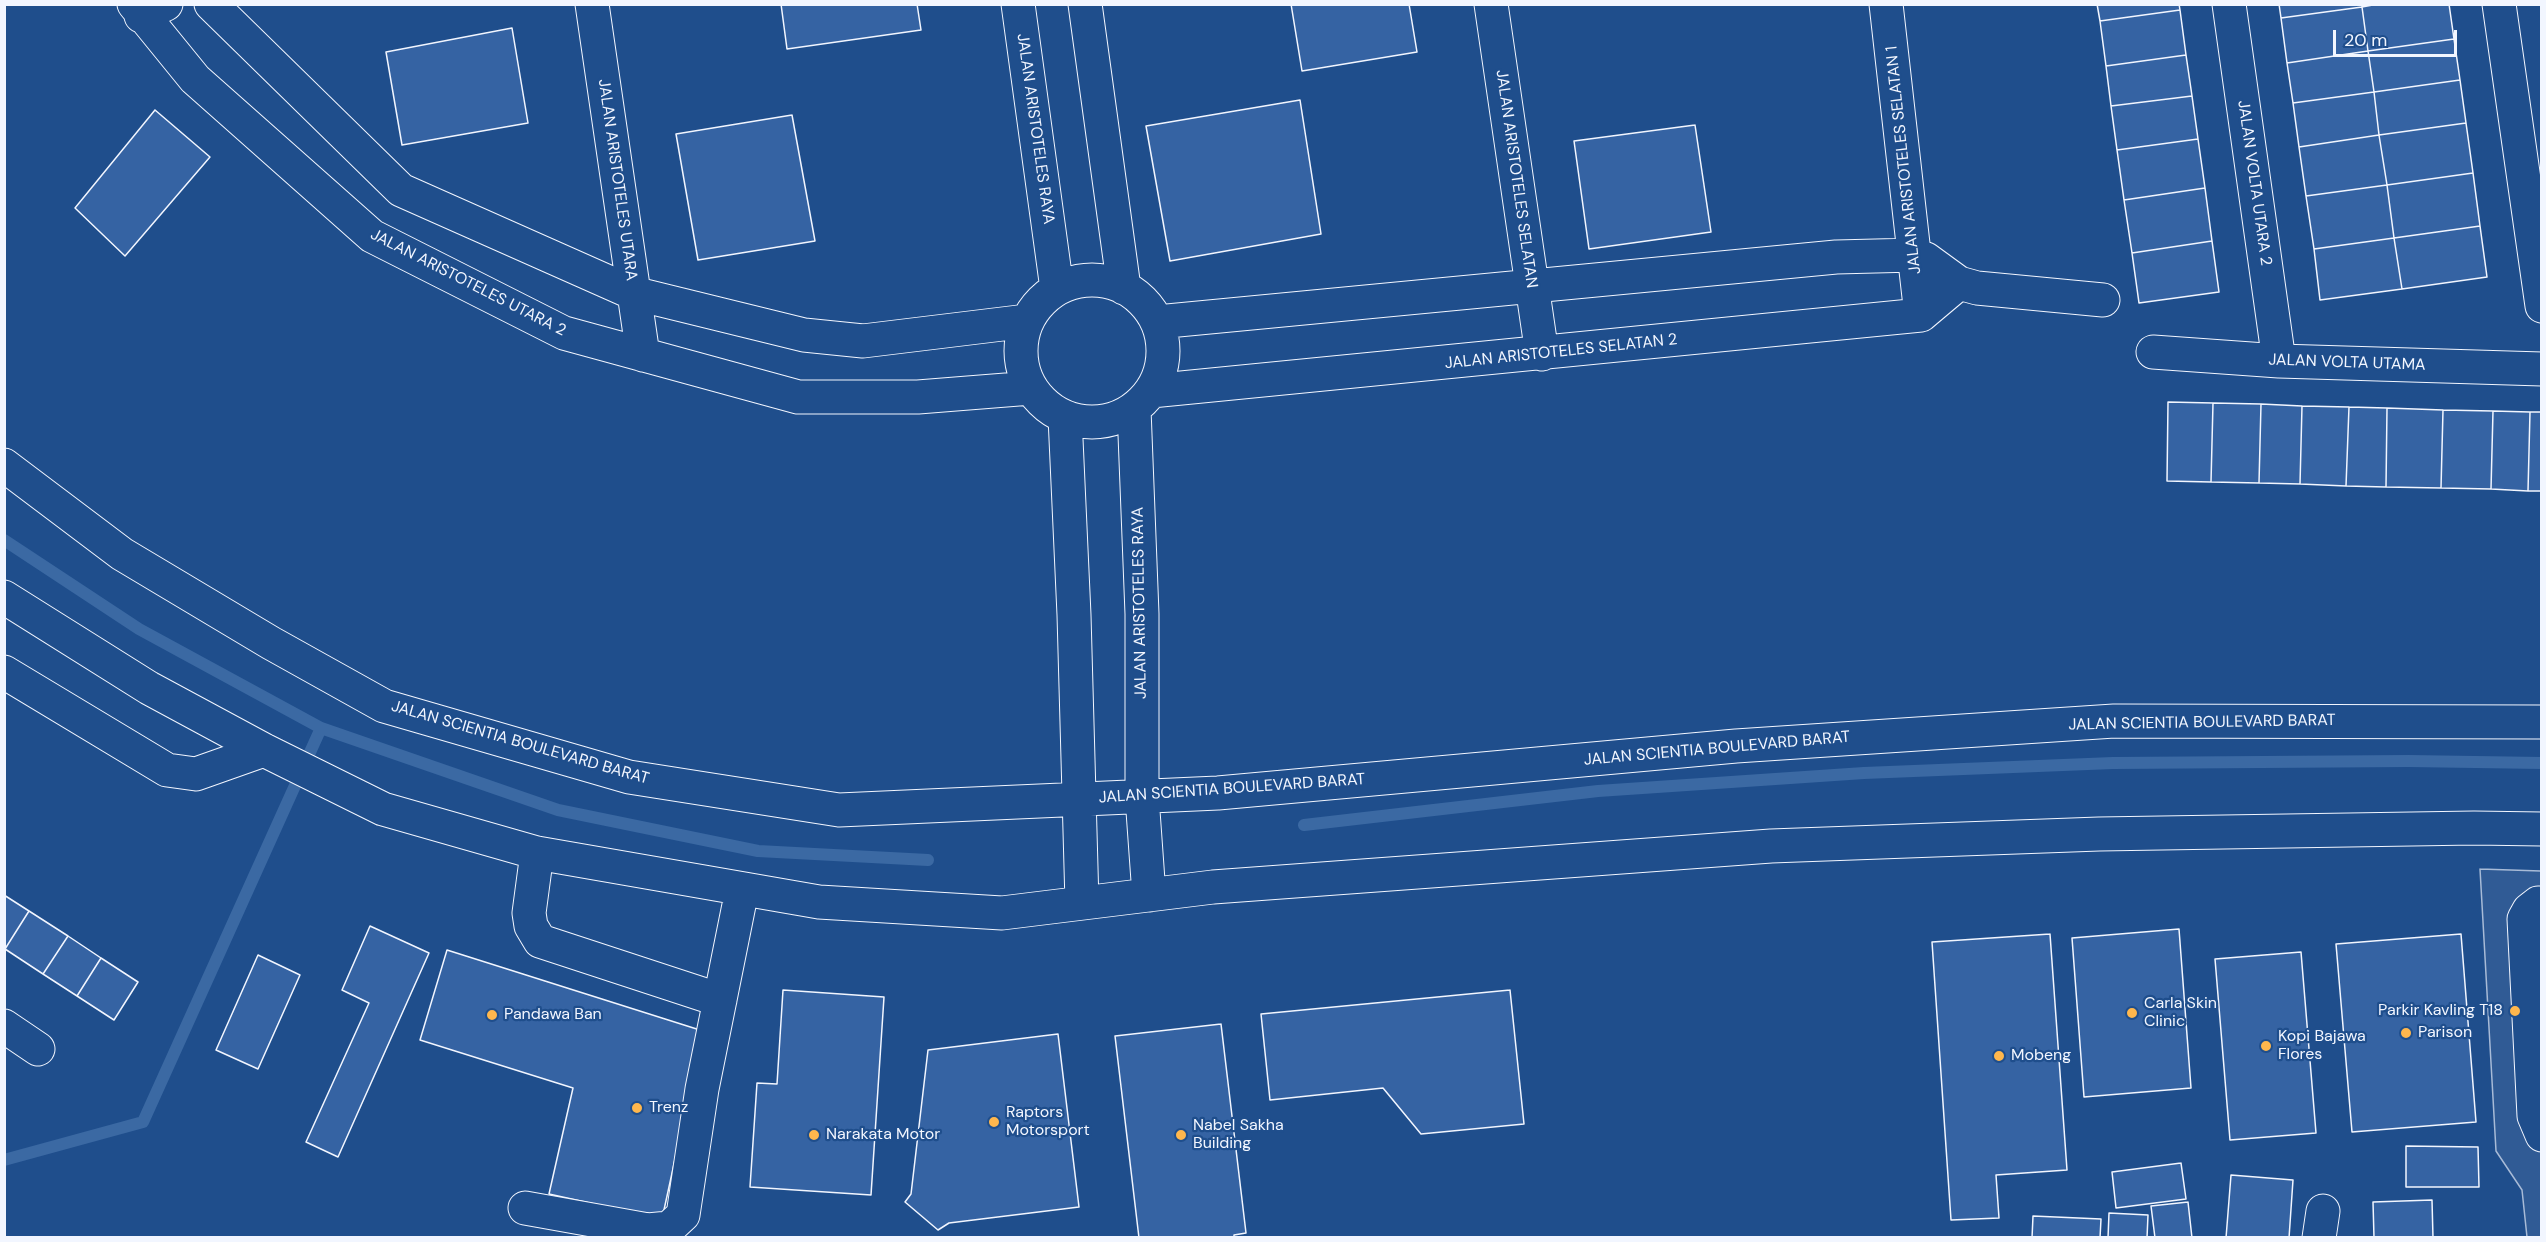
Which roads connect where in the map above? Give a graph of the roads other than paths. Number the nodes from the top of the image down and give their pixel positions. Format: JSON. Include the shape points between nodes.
{"nodes":[{"id":1,"x":211,"y":4,"type":"edge"},
{"id":2,"x":592,"y":4,"type":"edge"},
{"id":3,"x":1018,"y":4,"type":"edge"},
{"id":4,"x":1085,"y":4,"type":"edge"},
{"id":5,"x":1491,"y":4,"type":"edge"},
{"id":6,"x":1886,"y":4,"type":"edge"},
{"id":7,"x":2229,"y":4,"type":"edge"},
{"id":8,"x":2499,"y":4,"type":"edge"},
{"id":9,"x":147,"y":8,"type":"edge"},
{"id":10,"x":1915,"y":255,"type":"junction"},
{"id":11,"x":1959,"y":283,"type":"junction"},
{"id":12,"x":1532,"y":286,"type":"junction"},
{"id":13,"x":1124,"y":288,"type":"junction"},
{"id":14,"x":1058,"y":289,"type":"junction"},
{"id":15,"x":633,"y":293,"type":"junction"},
{"id":16,"x":2103,"y":300,"type":"dead end"},
{"id":17,"x":2541,"y":306,"type":"edge"},
{"id":18,"x":1922,"y":315,"type":"junction"},
{"id":19,"x":1027,"y":321,"type":"junction"},
{"id":20,"x":1156,"y":322,"type":"junction"},
{"id":21,"x":2153,"y":352,"type":"dead end"},
{"id":22,"x":1542,"y":354,"type":"junction"},
{"id":23,"x":643,"y":355,"type":"junction"},
{"id":24,"x":2279,"y":361,"type":"junction"},
{"id":25,"x":2541,"y":369,"type":"edge"},
{"id":26,"x":1031,"y":388,"type":"junction"},
{"id":27,"x":1142,"y":400,"type":"junction"},
{"id":28,"x":1065,"y":417,"type":"junction"},
{"id":29,"x":4,"y":465,"type":"edge"},
{"id":30,"x":4,"y":597,"type":"edge"},
{"id":31,"x":4,"y":672,"type":"edge"},
{"id":32,"x":2541,"y":722,"type":"edge"},
{"id":33,"x":271,"y":754,"type":"junction"},
{"id":34,"x":1142,"y":797,"type":"junction"},
{"id":35,"x":1078,"y":800,"type":"junction"},
{"id":36,"x":2541,"y":829,"type":"edge"},
{"id":37,"x":537,"y":853,"type":"junction"},
{"id":38,"x":742,"y":890,"type":"junction"},
{"id":39,"x":1149,"y":895,"type":"junction"},
{"id":40,"x":1082,"y":903,"type":"junction"},
{"id":41,"x":2541,"y":903,"type":"edge"},
{"id":42,"x":720,"y":1000,"type":"junction"},
{"id":43,"x":4,"y":1026,"type":"edge"},
{"id":44,"x":38,"y":1049,"type":"dead end"},
{"id":45,"x":2541,"y":1135,"type":"edge"},
{"id":46,"x":525,"y":1208,"type":"dead end"}],
"edges":[{"from":1,"to":15,"type":"street","via":[[401,190]]},
{"from":2,"to":15,"type":"street","name":"JALAN ARISTOTELES UTARA"},
{"from":3,"to":14,"type":"street","name":"JALAN ARISTOTELES RAYA"},
{"from":4,"to":13,"type":"street"},
{"from":5,"to":12,"type":"street","name":"JALAN ARISTOTELES SELATAN"},
{"from":6,"to":10,"type":"street","name":"JALAN ARISTOTELES SELATAN 1"},
{"from":7,"to":24,"type":"street","name":"JALAN VOLTA UTARA 2"},
{"from":8,"to":17,"type":"street"},
{"from":9,"to":23,"type":"street","name":"JALAN ARISTOTELES UTARA 2","via":[[195,79],[372,236],[564,333]]},
{"from":10,"to":11,"type":"street"},
{"from":10,"to":12,"type":"street","via":[[1836,257]]},
{"from":10,"to":18,"type":"street","name":"JALAN ARISTOTELES SELATAN 1"},
{"from":11,"to":16,"type":"street","via":[[1996,291]]},
{"from":11,"to":18,"type":"street"},
{"from":12,"to":20,"type":"street"},
{"from":12,"to":22,"type":"street","name":"JALAN ARISTOTELES SELATAN"},
{"from":13,"to":14,"type":"street","name":"JALAN ARISTOTELES RAYA","via":[[1102,281],[1079,281]]},
{"from":13,"to":20,"type":"street","name":"JALAN ARISTOTELES RAYA","via":[[1143,302]]},
{"from":14,"to":19,"type":"street","name":"JALAN ARISTOTELES RAYA","via":[[1040,303]]},
{"from":15,"to":19,"type":"street","via":[[804,335],[863,342]]},
{"from":15,"to":23,"type":"street","name":"JALAN ARISTOTELES UTARA"},
{"from":18,"to":22,"type":"street","name":"JALAN ARISTOTELES SELATAN 2"},
{"from":19,"to":26,"type":"street","name":"JALAN ARISTOTELES RAYA","via":[[1021,344],[1022,366]]},
{"from":20,"to":27,"type":"street","name":"JALAN ARISTOTELES RAYA","via":[[1163,345],[1160,369]]},
{"from":21,"to":24,"type":"street","name":"JALAN VOLTA UTAMA"},
{"from":22,"to":27,"type":"street","name":"JALAN ARISTOTELES SELATAN 2"},
{"from":23,"to":26,"type":"street","name":"JALAN ARISTOTELES UTARA 2","via":[[798,397],[918,397]]},
{"from":24,"to":25,"type":"street","name":"JALAN VOLTA UTAMA"},
{"from":26,"to":28,"type":"street","name":"JALAN ARISTOTELES RAYA","via":[[1046,406]]},
{"from":27,"to":28,"type":"street","name":"JALAN ARISTOTELES RAYA","via":[[1112,419],[1088,423]]},
{"from":27,"to":34,"type":"street","name":"JALAN ARISTOTELES RAYA"},
{"from":28,"to":35,"type":"street"},
{"from":29,"to":35,"type":"street","name":"JALAN SCIENTIA BOULEVARD BARAT","via":[[122,554],[384,706],[629,777],[839,810]]},
{"from":30,"to":33,"type":"street","via":[[149,688]]},
{"from":31,"to":33,"type":"street","via":[[167,770],[196,774]]},
{"from":32,"to":34,"type":"street","name":"JALAN SCIENTIA BOULEVARD BARAT","via":[[2114,721],[1736,746]]},
{"from":33,"to":37,"type":"street","via":[[383,809]]},
{"from":34,"to":35,"type":"street","name":"JALAN SCIENTIA BOULEVARD BARAT"},
{"from":34,"to":39,"type":"street","name":"JALAN ARISTOTELES RAYA"},
{"from":35,"to":40,"type":"street"},
{"from":36,"to":39,"type":"street","via":[[2111,834],[1771,846]]},
{"from":37,"to":38,"type":"street"},
{"from":37,"to":42,"type":"street","via":[[529,913],[540,941]]},
{"from":38,"to":40,"type":"street","via":[[819,902],[1002,913]]},
{"from":38,"to":42,"type":"street"},
{"from":39,"to":40,"type":"street"},
{"from":41,"to":45,"type":"street","via":[[2529,910],[2524,919],[2534,1116]]},
{"from":42,"to":46,"type":"street","via":[[683,1215],[669,1228],[648,1230]]},
{"from":43,"to":44,"type":"street"}]}
